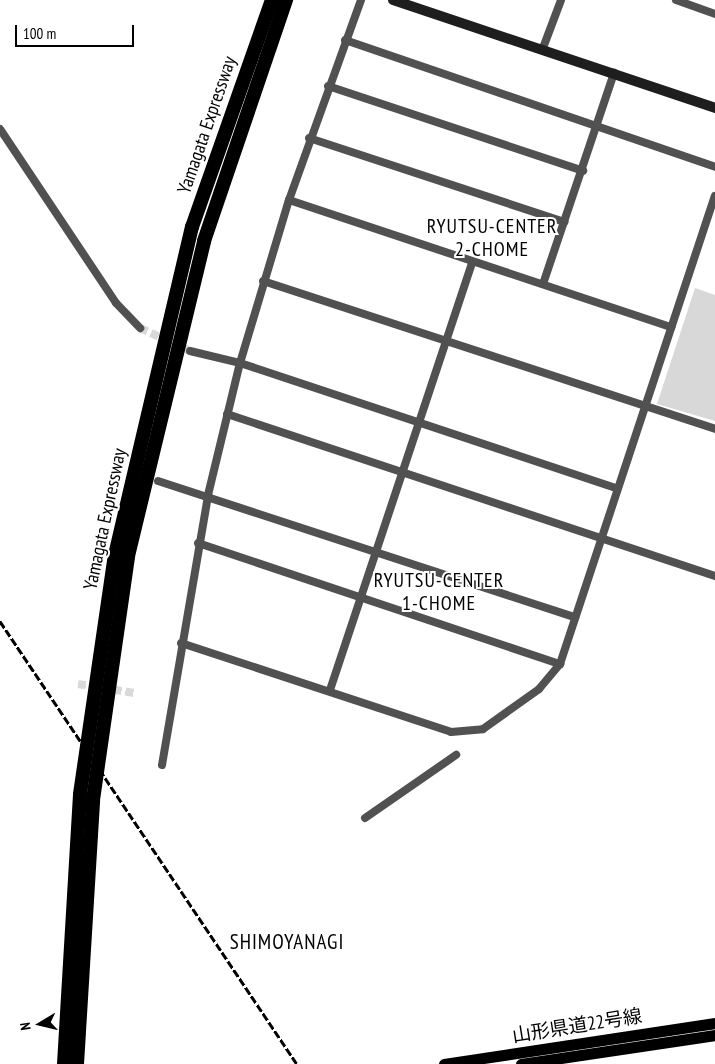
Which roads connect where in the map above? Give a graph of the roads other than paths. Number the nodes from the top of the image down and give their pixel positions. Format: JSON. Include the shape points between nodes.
{"nodes":[{"id":1,"x":272,"y":0,"type":"edge"},
{"id":2,"x":286,"y":0,"type":"edge"},
{"id":3,"x":361,"y":0,"type":"edge"},
{"id":4,"x":392,"y":0,"type":"edge"},
{"id":5,"x":560,"y":0,"type":"edge"},
{"id":6,"x":676,"y":0,"type":"edge"},
{"id":7,"x":715,"y":14,"type":"edge"},
{"id":8,"x":345,"y":40,"type":"junction"},
{"id":9,"x":544,"y":48,"type":"junction"},
{"id":10,"x":614,"y":73,"type":"junction"},
{"id":11,"x":328,"y":86,"type":"junction"},
{"id":12,"x":715,"y":108,"type":"edge"},
{"id":13,"x":596,"y":128,"type":"junction"},
{"id":14,"x":0,"y":129,"type":"edge"},
{"id":15,"x":310,"y":138,"type":"junction"},
{"id":16,"x":715,"y":167,"type":"edge"},
{"id":17,"x":583,"y":170,"type":"junction"},
{"id":18,"x":715,"y":196,"type":"edge"},
{"id":19,"x":289,"y":200,"type":"junction"},
{"id":20,"x":565,"y":222,"type":"junction"},
{"id":21,"x":472,"y":262,"type":"junction"},
{"id":22,"x":264,"y":280,"type":"junction"},
{"id":23,"x":544,"y":284,"type":"junction"},
{"id":24,"x":671,"y":327,"type":"junction"},
{"id":25,"x":140,"y":328,"type":"tunnel mouth"},
{"id":26,"x":446,"y":340,"type":"junction"},
{"id":27,"x":190,"y":351,"type":"tunnel mouth"},
{"id":28,"x":240,"y":363,"type":"junction"},
{"id":29,"x":644,"y":407,"type":"junction"},
{"id":30,"x":228,"y":414,"type":"junction"},
{"id":31,"x":420,"y":423,"type":"junction"},
{"id":32,"x":715,"y":429,"type":"edge"},
{"id":33,"x":402,"y":472,"type":"junction"},
{"id":34,"x":158,"y":481,"type":"dead end"},
{"id":35,"x":616,"y":488,"type":"junction"},
{"id":36,"x":208,"y":494,"type":"junction"},
{"id":37,"x":601,"y":539,"type":"junction"},
{"id":38,"x":198,"y":543,"type":"junction"},
{"id":39,"x":375,"y":552,"type":"junction"},
{"id":40,"x":715,"y":576,"type":"edge"},
{"id":41,"x":361,"y":597,"type":"junction"},
{"id":42,"x":575,"y":617,"type":"junction"},
{"id":43,"x":181,"y":643,"type":"junction"},
{"id":44,"x":560,"y":664,"type":"junction"},
{"id":45,"x":330,"y":690,"type":"junction"},
{"id":46,"x":96,"y":713,"type":"junction"},
{"id":47,"x":456,"y":755,"type":"dead end"},
{"id":48,"x":162,"y":765,"type":"dead end"},
{"id":49,"x":365,"y":818,"type":"dead end"},
{"id":50,"x":715,"y":1023,"type":"edge"},
{"id":51,"x":715,"y":1035,"type":"edge"},
{"id":52,"x":64,"y":1064,"type":"edge"},
{"id":53,"x":77,"y":1064,"type":"edge"},
{"id":54,"x":444,"y":1064,"type":"edge"},
{"id":55,"x":521,"y":1064,"type":"edge"}],
"edges":[{"from":1,"to":46,"type":"highway","name":"Yamagata Expressway","via":[[192,227],[115,554]]},
{"from":2,"to":46,"type":"highway","name":"Yamagata Expressway","via":[[226,169],[179,329]]},
{"from":3,"to":8,"type":"street"},
{"from":4,"to":9,"type":"street"},
{"from":5,"to":9,"type":"street"},
{"from":6,"to":7,"type":"street"},
{"from":8,"to":11,"type":"street"},
{"from":8,"to":13,"type":"street"},
{"from":9,"to":10,"type":"street"},
{"from":10,"to":12,"type":"street"},
{"from":10,"to":13,"type":"street"},
{"from":11,"to":15,"type":"street"},
{"from":11,"to":17,"type":"street"},
{"from":13,"to":16,"type":"street"},
{"from":13,"to":17,"type":"street"},
{"from":14,"to":25,"type":"street","via":[[116,303]]},
{"from":15,"to":19,"type":"street"},
{"from":15,"to":20,"type":"street"},
{"from":17,"to":20,"type":"street"},
{"from":18,"to":24,"type":"street"},
{"from":19,"to":21,"type":"street"},
{"from":19,"to":22,"type":"street"},
{"from":20,"to":23,"type":"street"},
{"from":21,"to":23,"type":"street"},
{"from":21,"to":26,"type":"street"},
{"from":22,"to":26,"type":"street"},
{"from":22,"to":28,"type":"street"},
{"from":23,"to":24,"type":"street"},
{"from":24,"to":29,"type":"street"},
{"from":26,"to":29,"type":"street"},
{"from":26,"to":31,"type":"street"},
{"from":27,"to":28,"type":"street"},
{"from":28,"to":30,"type":"street"},
{"from":28,"to":31,"type":"street"},
{"from":29,"to":32,"type":"street"},
{"from":29,"to":35,"type":"street"},
{"from":30,"to":33,"type":"street"},
{"from":30,"to":36,"type":"street"},
{"from":31,"to":33,"type":"street"},
{"from":31,"to":35,"type":"street"},
{"from":33,"to":37,"type":"street"},
{"from":33,"to":39,"type":"street"},
{"from":34,"to":36,"type":"street"},
{"from":35,"to":37,"type":"street"},
{"from":36,"to":38,"type":"street"},
{"from":36,"to":39,"type":"street"},
{"from":37,"to":40,"type":"street"},
{"from":37,"to":42,"type":"street"},
{"from":38,"to":41,"type":"street"},
{"from":38,"to":43,"type":"street"},
{"from":39,"to":41,"type":"street"},
{"from":39,"to":42,"type":"street"},
{"from":41,"to":44,"type":"street"},
{"from":41,"to":45,"type":"street"},
{"from":42,"to":44,"type":"street"},
{"from":43,"to":45,"type":"street"},
{"from":43,"to":48,"type":"street"},
{"from":44,"to":45,"type":"street","via":[[539,689],[475,732],[452,732]]},
{"from":46,"to":52,"type":"highway","name":"Yamagata Expressway","via":[[80,794]]},
{"from":46,"to":53,"type":"highway","name":"Yamagata Expressway"},
{"from":47,"to":49,"type":"street"},
{"from":50,"to":54,"type":"main road","name":"山形県道22号線"},
{"from":51,"to":55,"type":"main road","name":"山形県道22号線"}]}
